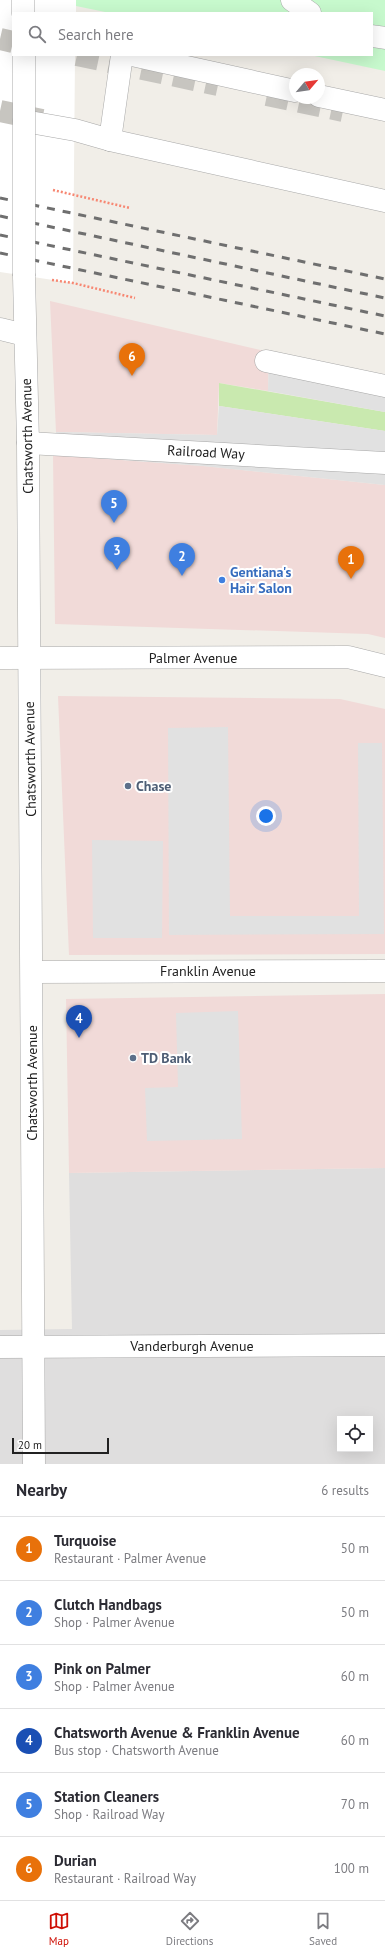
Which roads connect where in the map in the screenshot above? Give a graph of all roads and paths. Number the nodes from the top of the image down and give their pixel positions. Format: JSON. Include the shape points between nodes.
{"nodes":[{"id":1,"x":23,"y":0,"type":"edge"},
{"id":2,"x":292,"y":0,"type":"edge"},
{"id":3,"x":24,"y":12,"type":"edge"},
{"id":4,"x":309,"y":12,"type":"edge"},
{"id":5,"x":373,"y":36,"type":"edge"},
{"id":6,"x":385,"y":38,"type":"edge"},
{"id":7,"x":24,"y":56,"type":"edge"},
{"id":8,"x":122,"y":56,"type":"edge"},
{"id":9,"x":137,"y":56,"type":"edge"},
{"id":10,"x":289,"y":90,"type":"tunnel mouth"},
{"id":11,"x":325,"y":97,"type":"tunnel mouth"},
{"id":12,"x":385,"y":110,"type":"edge"},
{"id":13,"x":24,"y":121,"type":"junction"},
{"id":14,"x":110,"y":140,"type":"junction"},
{"id":15,"x":24,"y":184,"type":"junction"},
{"id":16,"x":385,"y":201,"type":"edge"},
{"id":17,"x":130,"y":208,"type":"dead end"},
{"id":18,"x":24,"y":276,"type":"junction"},
{"id":19,"x":135,"y":298,"type":"dead end"},
{"id":20,"x":0,"y":330,"type":"edge"},
{"id":21,"x":26,"y":335,"type":"junction"},
{"id":22,"x":266,"y":361,"type":"dead end"},
{"id":23,"x":385,"y":386,"type":"edge"},
{"id":24,"x":28,"y":443,"type":"junction"},
{"id":25,"x":385,"y":462,"type":"edge"},
{"id":26,"x":0,"y":658,"type":"edge"},
{"id":27,"x":28,"y":659,"type":"junction"},
{"id":28,"x":385,"y":666,"type":"edge"},
{"id":29,"x":385,"y":971,"type":"edge"},
{"id":30,"x":32,"y":972,"type":"junction"},
{"id":31,"x":385,"y":1345,"type":"edge"},
{"id":32,"x":0,"y":1347,"type":"edge"},
{"id":33,"x":32,"y":1347,"type":"junction"},
{"id":34,"x":34,"y":1464,"type":"edge"}],
"edges":[{"from":1,"to":3,"type":"street"},
{"from":2,"to":4,"type":"street"},
{"from":5,"to":6,"type":"street"},
{"from":7,"to":13,"type":"street","name":"Chatsworth Avenue","bridge":true},
{"from":8,"to":14,"type":"street"},
{"from":9,"to":10,"type":"street"},
{"from":11,"to":12,"type":"street"},
{"from":13,"to":14,"type":"street","via":[[75,130]]},
{"from":13,"to":15,"type":"street","name":"Chatsworth Avenue","bridge":true},
{"from":14,"to":16,"type":"street"},
{"from":15,"to":17,"type":"path"},
{"from":15,"to":18,"type":"street","name":"Chatsworth Avenue","bridge":true},
{"from":18,"to":19,"type":"path","via":[[73,283]]},
{"from":18,"to":21,"type":"street","name":"Chatsworth Avenue"},
{"from":20,"to":21,"type":"street"},
{"from":21,"to":24,"type":"street","name":"Chatsworth Avenue"},
{"from":22,"to":23,"type":"street"},
{"from":24,"to":25,"type":"street","name":"Railroad Way"},
{"from":24,"to":27,"type":"street","name":"Chatsworth Avenue"},
{"from":26,"to":27,"type":"street","name":"Palmer Avenue"},
{"from":27,"to":28,"type":"street","name":"Palmer Avenue","via":[[348,657]]},
{"from":27,"to":30,"type":"street","name":"Chatsworth Avenue"},
{"from":29,"to":30,"type":"street","name":"Franklin Avenue"},
{"from":30,"to":33,"type":"street","name":"Chatsworth Avenue"},
{"from":31,"to":33,"type":"street","name":"Vanderburgh Avenue"},
{"from":32,"to":33,"type":"street","name":"Vanderburgh Avenue"},
{"from":33,"to":34,"type":"street","name":"Chatsworth Avenue"}]}
